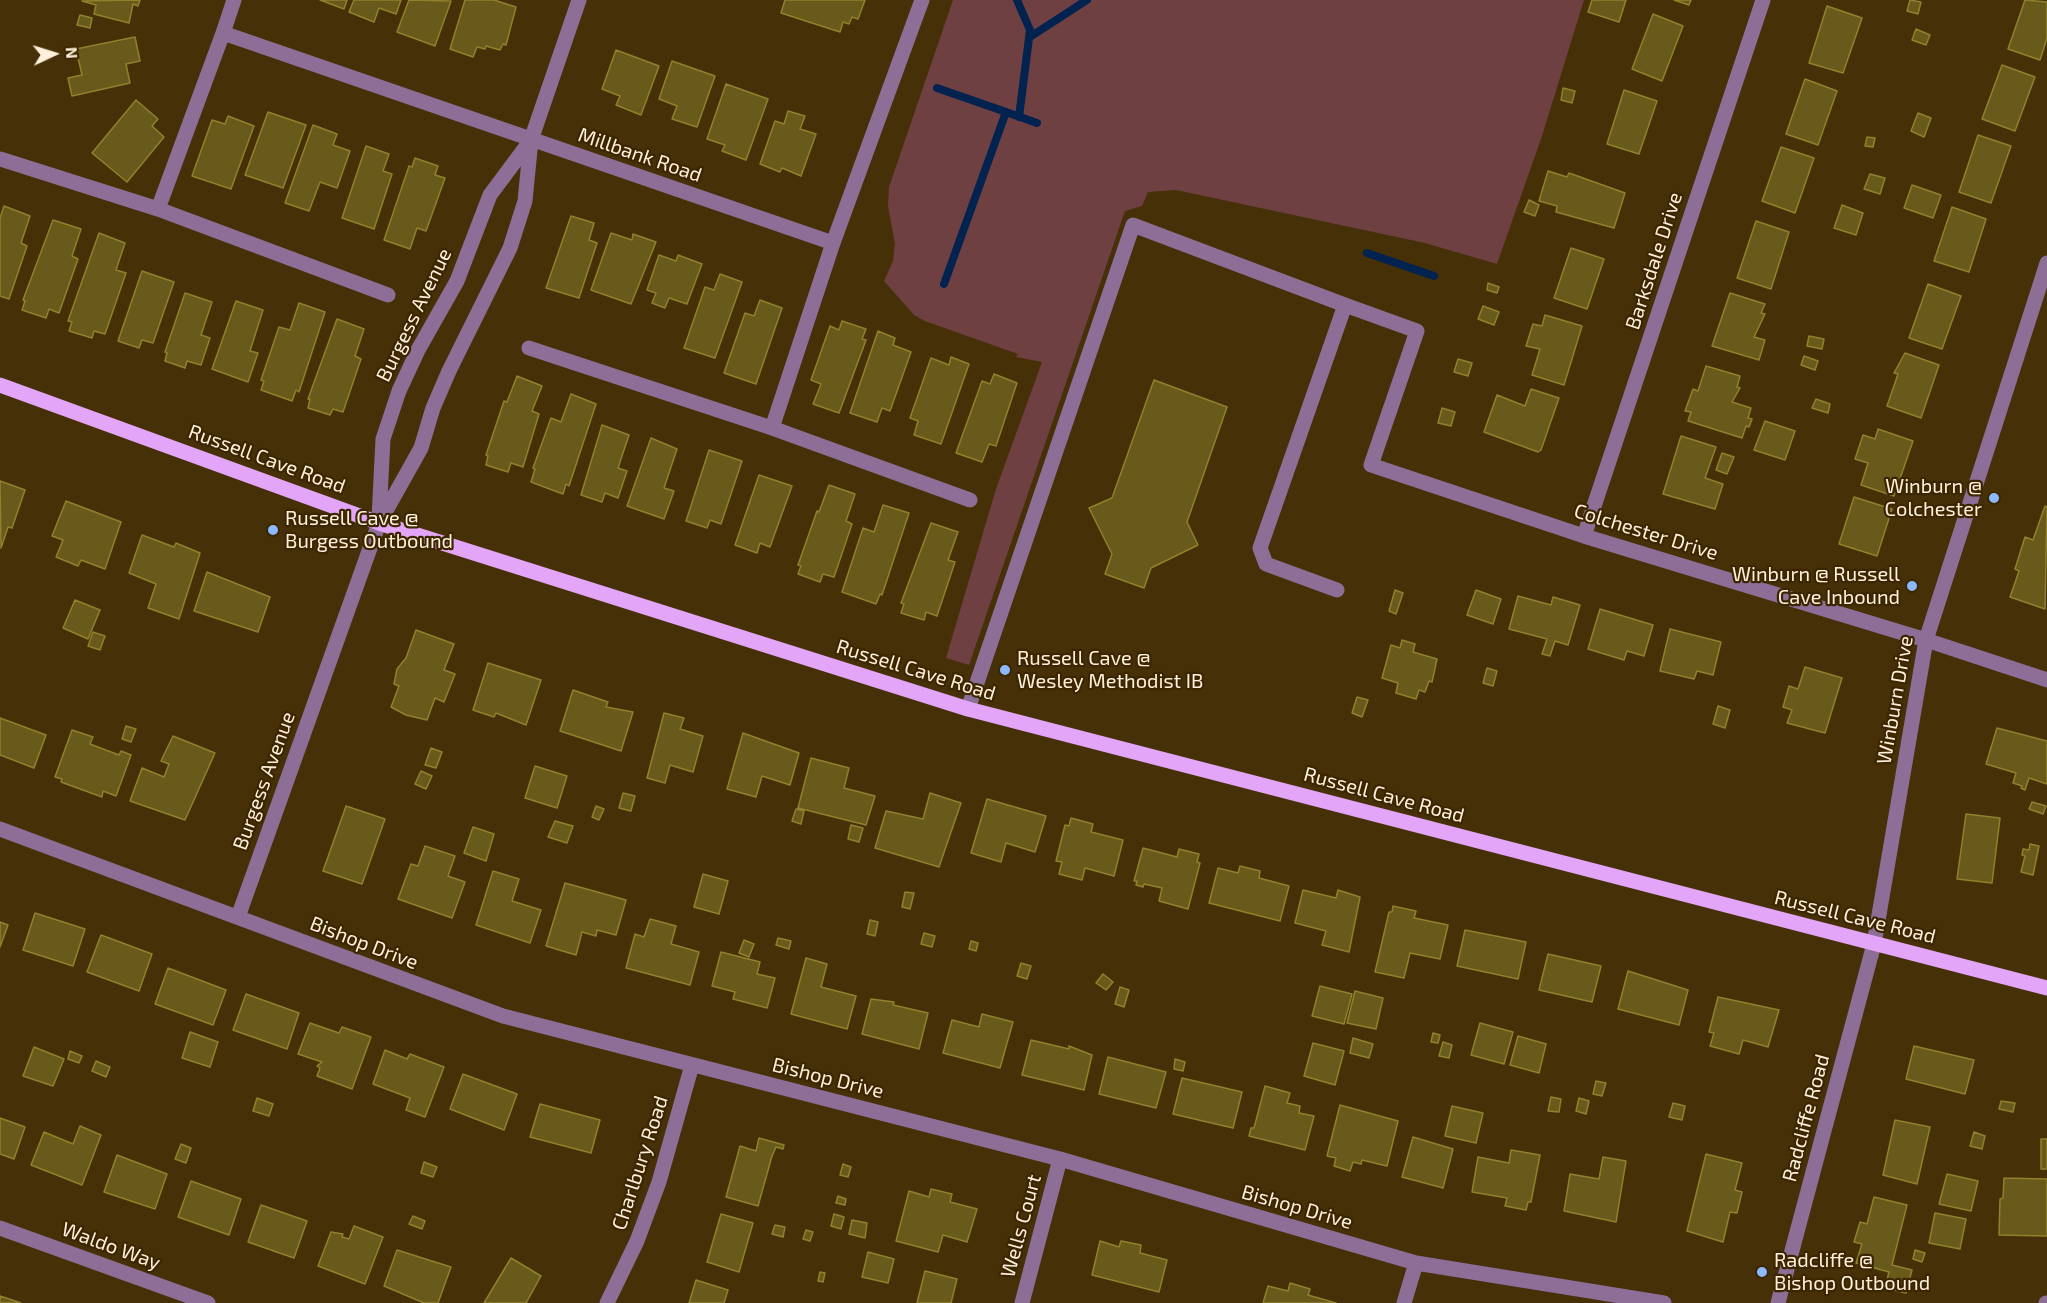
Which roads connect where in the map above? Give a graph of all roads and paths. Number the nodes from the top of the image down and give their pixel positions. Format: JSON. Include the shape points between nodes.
{"nodes":[{"id":1,"x":234,"y":0,"type":"edge"},
{"id":2,"x":579,"y":0,"type":"edge"},
{"id":3,"x":922,"y":0,"type":"edge"},
{"id":4,"x":1763,"y":0,"type":"edge"},
{"id":5,"x":223,"y":33,"type":"junction"},
{"id":6,"x":531,"y":140,"type":"junction"},
{"id":7,"x":0,"y":159,"type":"edge"},
{"id":8,"x":158,"y":209,"type":"junction"},
{"id":9,"x":833,"y":243,"type":"junction"},
{"id":10,"x":2047,"y":263,"type":"edge"},
{"id":11,"x":388,"y":295,"type":"dead end"},
{"id":12,"x":2041,"y":300,"type":"edge"},
{"id":13,"x":1345,"y":305,"type":"junction"},
{"id":14,"x":529,"y":348,"type":"dead end"},
{"id":15,"x":0,"y":385,"type":"edge"},
{"id":16,"x":771,"y":428,"type":"junction"},
{"id":17,"x":970,"y":500,"type":"dead end"},
{"id":18,"x":379,"y":523,"type":"junction"},
{"id":19,"x":1584,"y":536,"type":"junction"},
{"id":20,"x":1337,"y":590,"type":"dead end"},
{"id":21,"x":1926,"y":640,"type":"junction"},
{"id":22,"x":2047,"y":680,"type":"edge"},
{"id":23,"x":968,"y":709,"type":"junction"},
{"id":24,"x":0,"y":829,"type":"edge"},
{"id":25,"x":238,"y":917,"type":"junction"},
{"id":26,"x":1874,"y":944,"type":"junction"},
{"id":27,"x":2047,"y":988,"type":"edge"},
{"id":28,"x":692,"y":1065,"type":"junction"},
{"id":29,"x":1060,"y":1159,"type":"junction"},
{"id":30,"x":0,"y":1228,"type":"edge"},
{"id":31,"x":1416,"y":1263,"type":"junction"},
{"id":32,"x":208,"y":1303,"type":"edge"},
{"id":33,"x":607,"y":1303,"type":"edge"},
{"id":34,"x":1022,"y":1303,"type":"edge"},
{"id":35,"x":1404,"y":1303,"type":"edge"},
{"id":36,"x":1664,"y":1303,"type":"edge"},
{"id":37,"x":1778,"y":1303,"type":"edge"}],
"edges":[{"from":1,"to":5,"type":"street"},
{"from":2,"to":6,"type":"street","name":"Burgess Avenue"},
{"from":3,"to":9,"type":"street"},
{"from":4,"to":19,"type":"street","name":"Barksdale Drive"},
{"from":5,"to":6,"type":"street","name":"Millbank Road"},
{"from":5,"to":8,"type":"street"},
{"from":6,"to":9,"type":"street","name":"Millbank Road"},
{"from":6,"to":18,"type":"street","name":"Burgess Avenue","via":[[525,201],[510,248],[449,371],[421,448]]},
{"from":6,"to":18,"type":"street","name":"Burgess Avenue","via":[[490,195],[456,281],[399,391],[383,439]]},
{"from":7,"to":8,"type":"street"},
{"from":8,"to":11,"type":"street"},
{"from":9,"to":16,"type":"street"},
{"from":10,"to":12,"type":"street","name":"Winburn Drive"},
{"from":12,"to":21,"type":"street","name":"Winburn Drive"},
{"from":13,"to":19,"type":"street","name":"Colchester Drive","via":[[1417,332],[1371,465]]},
{"from":13,"to":20,"type":"street","via":[[1260,548],[1266,564]]},
{"from":13,"to":23,"type":"street","via":[[1133,225]]},
{"from":14,"to":16,"type":"street"},
{"from":15,"to":18,"type":"main road","name":"Russell Cave Road"},
{"from":16,"to":17,"type":"street"},
{"from":18,"to":23,"type":"main road","name":"Russell Cave Road"},
{"from":18,"to":25,"type":"street","name":"Burgess Avenue"},
{"from":19,"to":21,"type":"street","name":"Colchester Drive"},
{"from":21,"to":22,"type":"street","name":"Colchester Drive"},
{"from":21,"to":26,"type":"street","name":"Winburn Drive"},
{"from":23,"to":26,"type":"main road","name":"Russell Cave Road"},
{"from":24,"to":25,"type":"street","name":"Bishop Drive"},
{"from":25,"to":28,"type":"street","name":"Bishop Drive","via":[[503,1016]]},
{"from":26,"to":27,"type":"main road","name":"Russell Cave Road"},
{"from":26,"to":37,"type":"street","name":"Radcliffe Road"},
{"from":28,"to":29,"type":"street","name":"Bishop Drive"},
{"from":28,"to":33,"type":"street","name":"Charlbury Road","via":[[659,1182],[637,1241]]},
{"from":29,"to":31,"type":"street","name":"Bishop Drive"},
{"from":29,"to":34,"type":"street","name":"Wells Court"},
{"from":30,"to":32,"type":"street","name":"Waldo Way"},
{"from":31,"to":35,"type":"street"},
{"from":31,"to":36,"type":"street","name":"Bishop Drive"}]}
